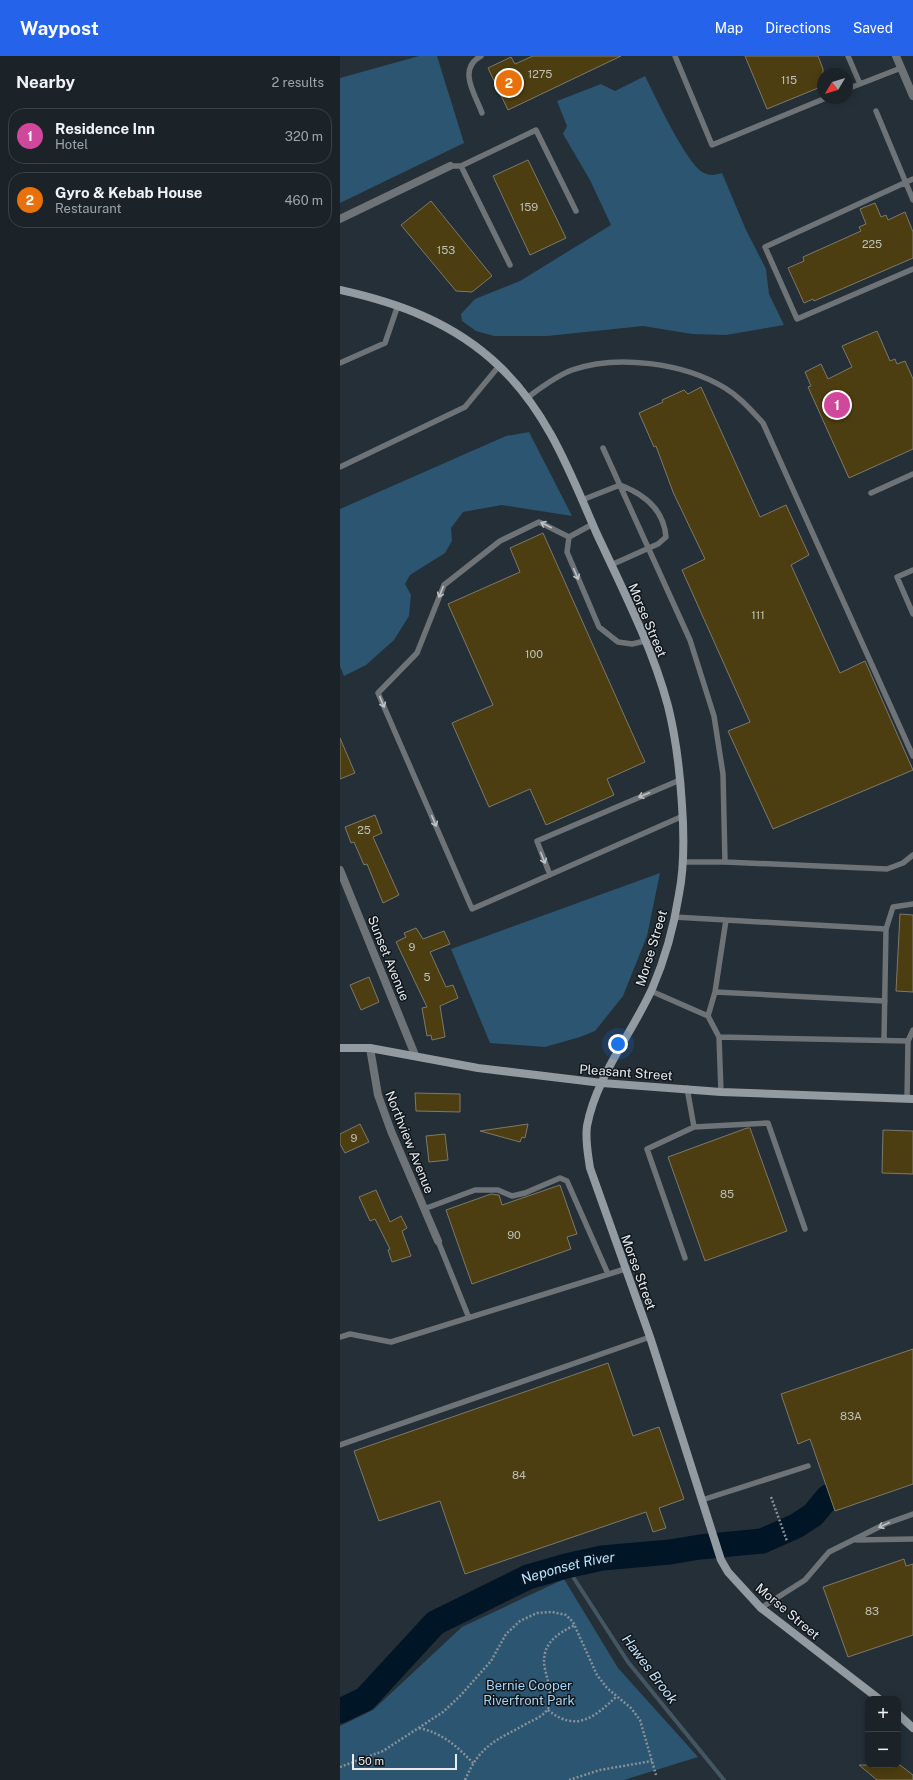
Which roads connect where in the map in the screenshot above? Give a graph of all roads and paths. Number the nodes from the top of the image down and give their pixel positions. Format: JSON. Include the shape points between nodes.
{"nodes":[{"id":1,"x":481,"y":56,"type":"edge"},
{"id":2,"x":675,"y":56,"type":"edge"},
{"id":3,"x":848,"y":56,"type":"edge"},
{"id":4,"x":896,"y":56,"type":"edge"},
{"id":5,"x":901,"y":68,"type":"junction"},
{"id":6,"x":860,"y":84,"type":"junction"},
{"id":7,"x":853,"y":87,"type":"edge"},
{"id":8,"x":913,"y":96,"type":"edge"},
{"id":9,"x":817,"y":102,"type":"edge"},
{"id":10,"x":876,"y":111,"type":"dead end"},
{"id":11,"x":482,"y":113,"type":"dead end"},
{"id":12,"x":450,"y":166,"type":"joint"},
{"id":13,"x":461,"y":166,"type":"junction"},
{"id":14,"x":913,"y":179,"type":"edge"},
{"id":15,"x":905,"y":183,"type":"junction"},
{"id":16,"x":913,"y":200,"type":"edge"},
{"id":17,"x":576,"y":211,"type":"dead end"},
{"id":18,"x":340,"y":219,"type":"edge"},
{"id":19,"x":510,"y":265,"type":"dead end"},
{"id":20,"x":913,"y":269,"type":"edge"},
{"id":21,"x":340,"y":290,"type":"edge"},
{"id":22,"x":398,"y":305,"type":"junction"},
{"id":23,"x":340,"y":363,"type":"edge"},
{"id":24,"x":499,"y":366,"type":"junction"},
{"id":25,"x":528,"y":397,"type":"junction"},
{"id":26,"x":603,"y":448,"type":"dead end"},
{"id":27,"x":340,"y":467,"type":"edge"},
{"id":28,"x":913,"y":474,"type":"edge"},
{"id":29,"x":620,"y":485,"type":"junction"},
{"id":30,"x":871,"y":493,"type":"dead end"},
{"id":31,"x":582,"y":500,"type":"junction"},
{"id":32,"x":593,"y":524,"type":"junction"},
{"id":33,"x":569,"y":537,"type":"junction"},
{"id":34,"x":648,"y":549,"type":"junction"},
{"id":35,"x":611,"y":565,"type":"junction"},
{"id":36,"x":913,"y":570,"type":"edge"},
{"id":37,"x":913,"y":614,"type":"edge"},
{"id":38,"x":645,"y":641,"type":"junction"},
{"id":39,"x":913,"y":756,"type":"edge"},
{"id":40,"x":680,"y":780,"type":"junction"},
{"id":41,"x":683,"y":816,"type":"junction"},
{"id":42,"x":913,"y":855,"type":"edge"},
{"id":43,"x":683,"y":862,"type":"junction"},
{"id":44,"x":725,"y":862,"type":"junction"},
{"id":45,"x":340,"y":870,"type":"edge"},
{"id":46,"x":550,"y":875,"type":"junction"},
{"id":47,"x":913,"y":904,"type":"edge"},
{"id":48,"x":674,"y":918,"type":"junction"},
{"id":49,"x":726,"y":920,"type":"junction"},
{"id":50,"x":886,"y":929,"type":"junction"},
{"id":51,"x":651,"y":991,"type":"junction"},
{"id":52,"x":715,"y":992,"type":"junction"},
{"id":53,"x":885,"y":1001,"type":"junction"},
{"id":54,"x":708,"y":1016,"type":"junction"},
{"id":55,"x":913,"y":1030,"type":"edge"},
{"id":56,"x":719,"y":1036,"type":"junction"},
{"id":57,"x":884,"y":1040,"type":"junction"},
{"id":58,"x":908,"y":1041,"type":"junction"},
{"id":59,"x":340,"y":1048,"type":"edge"},
{"id":60,"x":370,"y":1048,"type":"junction"},
{"id":61,"x":415,"y":1055,"type":"junction"},
{"id":62,"x":602,"y":1083,"type":"junction"},
{"id":63,"x":687,"y":1088,"type":"junction"},
{"id":64,"x":721,"y":1092,"type":"junction"},
{"id":65,"x":910,"y":1099,"type":"edge"},
{"id":66,"x":694,"y":1127,"type":"junction"},
{"id":67,"x":424,"y":1209,"type":"junction"},
{"id":68,"x":805,"y":1229,"type":"dead end"},
{"id":69,"x":438,"y":1242,"type":"joint"},
{"id":70,"x":685,"y":1258,"type":"dead end"},
{"id":71,"x":625,"y":1269,"type":"junction"},
{"id":72,"x":608,"y":1274,"type":"junction"},
{"id":73,"x":469,"y":1318,"type":"junction"},
{"id":74,"x":340,"y":1337,"type":"edge"},
{"id":75,"x":650,"y":1337,"type":"junction"},
{"id":76,"x":340,"y":1445,"type":"edge"},
{"id":77,"x":808,"y":1466,"type":"dead end"},
{"id":78,"x":771,"y":1497,"type":"dead end"},
{"id":79,"x":702,"y":1500,"type":"junction"},
{"id":80,"x":913,"y":1514,"type":"edge"},
{"id":81,"x":913,"y":1539,"type":"edge"},
{"id":82,"x":857,"y":1540,"type":"junction"},
{"id":83,"x":787,"y":1541,"type":"dead end"},
{"id":84,"x":762,"y":1608,"type":"junction"},
{"id":85,"x":575,"y":1625,"type":"junction"},
{"id":86,"x":617,"y":1696,"type":"junction"},
{"id":87,"x":875,"y":1696,"type":"edge"},
{"id":88,"x":548,"y":1710,"type":"junction"},
{"id":89,"x":901,"y":1717,"type":"edge"},
{"id":90,"x":418,"y":1728,"type":"junction"},
{"id":91,"x":913,"y":1728,"type":"edge"},
{"id":92,"x":652,"y":1761,"type":"junction"},
{"id":93,"x":472,"y":1763,"type":"junction"},
{"id":94,"x":340,"y":1767,"type":"edge"},
{"id":95,"x":656,"y":1775,"type":"dead end"},
{"id":96,"x":465,"y":1780,"type":"edge"},
{"id":97,"x":570,"y":1780,"type":"edge"}],
"edges":[{"from":1,"to":11,"type":"lane","via":[[469,66],[467,73]]},
{"from":2,"to":9,"type":"lane","via":[[712,145]]},
{"from":3,"to":6,"type":"lane"},
{"from":4,"to":5,"type":"street"},
{"from":5,"to":6,"type":"lane"},
{"from":5,"to":8,"type":"street"},
{"from":6,"to":7,"type":"lane"},
{"from":10,"to":15,"type":"lane"},
{"from":12,"to":13,"type":"lane"},
{"from":12,"to":18,"type":"street"},
{"from":13,"to":17,"type":"lane","via":[[536,130]]},
{"from":13,"to":19,"type":"lane"},
{"from":14,"to":15,"type":"lane"},
{"from":15,"to":16,"type":"lane"},
{"from":15,"to":20,"type":"lane","via":[[765,247],[797,319]]},
{"from":21,"to":22,"type":"street","name":"Morse Street"},
{"from":22,"to":23,"type":"lane","via":[[385,343]]},
{"from":22,"to":24,"type":"street","name":"Morse Street","via":[[450,329],[468,340]]},
{"from":24,"to":25,"type":"street","name":"Morse Street"},
{"from":24,"to":27,"type":"lane","via":[[464,407]]},
{"from":25,"to":31,"type":"street","name":"Morse Street","via":[[557,443]]},
{"from":25,"to":39,"type":"lane","via":[[571,370],[592,364],[621,362],[678,367],[726,388],[747,405],[763,423]]},
{"from":26,"to":29,"type":"lane"},
{"from":28,"to":30,"type":"lane"},
{"from":29,"to":31,"type":"lane"},
{"from":29,"to":34,"type":"lane"},
{"from":29,"to":34,"type":"lane","via":[[647,499],[658,512],[665,528],[666,537]]},
{"from":31,"to":32,"type":"street","name":"Morse Street"},
{"from":32,"to":33,"type":"lane"},
{"from":32,"to":35,"type":"street","name":"Morse Street"},
{"from":33,"to":38,"type":"lane","one_way":true,"via":[[567,552],[599,628],[618,642],[632,644]]},
{"from":33,"to":46,"type":"lane","one_way":true,"via":[[540,522],[500,541],[444,586],[417,653],[378,694],[472,909]]},
{"from":34,"to":35,"type":"lane"},
{"from":34,"to":44,"type":"lane","via":[[690,640],[714,716],[723,774]]},
{"from":35,"to":38,"type":"street","name":"Morse Street"},
{"from":36,"to":37,"type":"lane","via":[[897,577]]},
{"from":38,"to":40,"type":"street","name":"Morse Street","via":[[668,706]]},
{"from":40,"to":41,"type":"street","name":"Morse Street"},
{"from":40,"to":46,"type":"lane","one_way":true,"via":[[537,841]]},
{"from":41,"to":43,"type":"street","name":"Morse Street"},
{"from":41,"to":46,"type":"lane"},
{"from":42,"to":44,"type":"lane","via":[[887,870]]},
{"from":43,"to":44,"type":"lane"},
{"from":43,"to":48,"type":"street","name":"Morse Street"},
{"from":45,"to":61,"type":"street","name":"Sunset Avenue"},
{"from":47,"to":50,"type":"lane","via":[[893,907]]},
{"from":48,"to":49,"type":"lane"},
{"from":48,"to":51,"type":"street","name":"Morse Street"},
{"from":49,"to":50,"type":"lane"},
{"from":49,"to":52,"type":"lane"},
{"from":50,"to":53,"type":"lane"},
{"from":51,"to":54,"type":"lane"},
{"from":51,"to":62,"type":"street","name":"Morse Street"},
{"from":52,"to":53,"type":"lane"},
{"from":52,"to":54,"type":"lane"},
{"from":53,"to":57,"type":"lane"},
{"from":54,"to":56,"type":"lane"},
{"from":55,"to":58,"type":"lane"},
{"from":56,"to":57,"type":"lane"},
{"from":56,"to":64,"type":"lane"},
{"from":57,"to":58,"type":"lane"},
{"from":58,"to":65,"type":"lane"},
{"from":59,"to":60,"type":"street","name":"Pleasant Street"},
{"from":60,"to":61,"type":"street","name":"Pleasant Street"},
{"from":60,"to":67,"type":"street","name":"Northview Avenue","via":[[378,1095]]},
{"from":61,"to":62,"type":"street","name":"Pleasant Street","via":[[478,1068]]},
{"from":62,"to":63,"type":"street","name":"Pleasant Street"},
{"from":62,"to":71,"type":"street","name":"Morse Street","via":[[591,1110],[586,1144],[590,1168]]},
{"from":63,"to":64,"type":"street","name":"Pleasant Street"},
{"from":63,"to":66,"type":"lane"},
{"from":64,"to":65,"type":"street","name":"Pleasant Street"},
{"from":66,"to":68,"type":"lane","via":[[768,1123]]},
{"from":66,"to":70,"type":"lane","via":[[647,1149]]},
{"from":67,"to":69,"type":"street","name":"Northview Avenue"},
{"from":67,"to":72,"type":"lane","via":[[475,1190],[498,1190],[512,1196],[526,1194],[560,1178],[567,1181]]},
{"from":69,"to":73,"type":"lane"},
{"from":71,"to":72,"type":"lane"},
{"from":71,"to":75,"type":"street","name":"Morse Street"},
{"from":72,"to":73,"type":"lane"},
{"from":73,"to":74,"type":"lane","via":[[391,1342],[350,1334]]},
{"from":75,"to":76,"type":"lane"},
{"from":75,"to":79,"type":"street","name":"Morse Street"},
{"from":77,"to":79,"type":"lane"},
{"from":78,"to":83,"type":"path"},
{"from":79,"to":84,"type":"street","name":"Morse Street","via":[[721,1560],[728,1572]]},
{"from":80,"to":82,"type":"lane","one_way":true,"via":[[885,1524]]},
{"from":81,"to":82,"type":"lane"},
{"from":82,"to":84,"type":"lane","via":[[829,1552],[805,1580]]},
{"from":84,"to":87,"type":"street","name":"Morse Street"},
{"from":85,"to":86,"type":"path","via":[[597,1675]]},
{"from":85,"to":88,"type":"path","via":[[560,1632],[546,1649],[544,1666],[550,1701]]},
{"from":85,"to":90,"type":"path","via":[[566,1615],[552,1612],[537,1613],[520,1621],[506,1634],[491,1661],[461,1695],[443,1712]]},
{"from":86,"to":88,"type":"path","via":[[599,1713],[584,1721],[558,1717]]},
{"from":86,"to":92,"type":"path","via":[[640,1720]]},
{"from":88,"to":93,"type":"path","via":[[500,1737]]},
{"from":89,"to":91,"type":"street"},
{"from":90,"to":93,"type":"path","via":[[432,1731],[450,1741]]},
{"from":90,"to":94,"type":"path","via":[[383,1751]]},
{"from":92,"to":95,"type":"path"},
{"from":92,"to":97,"type":"path","via":[[600,1770]]},
{"from":93,"to":96,"type":"path"}]}
